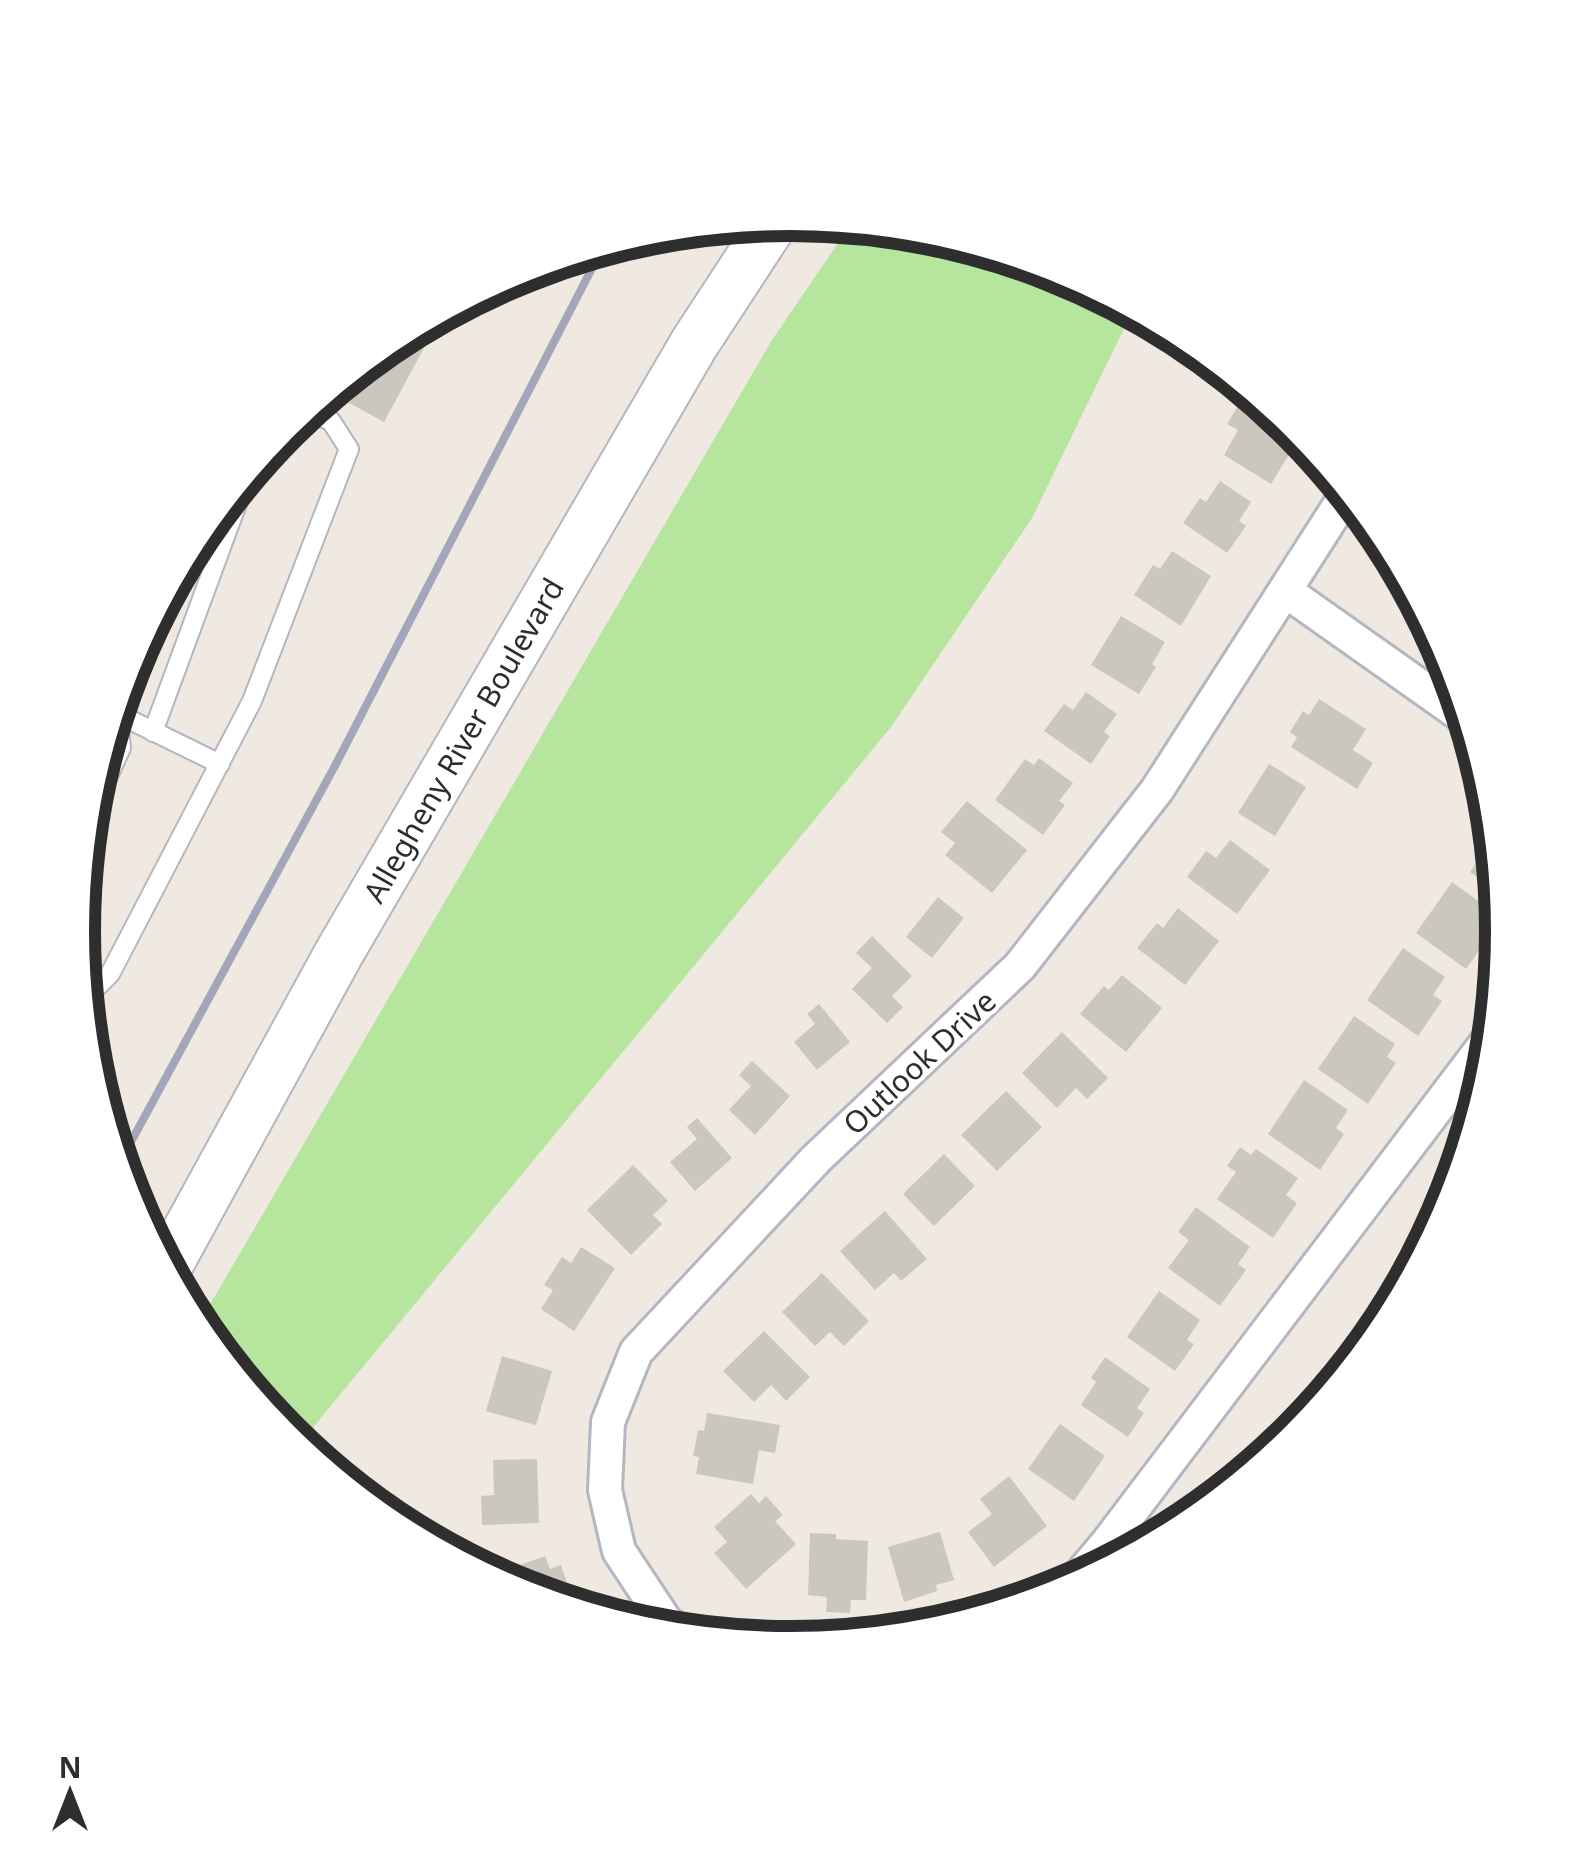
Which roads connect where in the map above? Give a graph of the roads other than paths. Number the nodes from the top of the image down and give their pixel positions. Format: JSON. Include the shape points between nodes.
{"nodes":[{"id":1,"x":764,"y":237,"type":"edge"},
{"id":2,"x":323,"y":417,"type":"edge"},
{"id":3,"x":1340,"y":505,"type":"edge"},
{"id":4,"x":232,"y":518,"type":"edge"},
{"id":5,"x":1286,"y":592,"type":"junction"},
{"id":6,"x":1448,"y":706,"type":"edge"},
{"id":7,"x":129,"y":718,"type":"edge"},
{"id":8,"x":153,"y":732,"type":"junction"},
{"id":9,"x":220,"y":764,"type":"junction"},
{"id":10,"x":97,"y":988,"type":"edge"},
{"id":11,"x":1474,"y":1059,"type":"edge"},
{"id":12,"x":175,"y":1253,"type":"edge"},
{"id":13,"x":1096,"y":1556,"type":"edge"},
{"id":14,"x":661,"y":1615,"type":"edge"}],
"edges":[{"from":1,"to":12,"type":"main road","name":"Allegheny River Boulevard","via":[[694,344],[339,952]]},
{"from":2,"to":9,"type":"lane","via":[[348,449],[252,700]]},
{"from":3,"to":5,"type":"street","name":"Outlook Drive"},
{"from":4,"to":8,"type":"lane"},
{"from":5,"to":6,"type":"street"},
{"from":5,"to":14,"type":"street","name":"Outlook Drive","via":[[1157,790],[1020,966],[816,1159],[636,1352],[608,1422],[605,1490],[619,1550]]},
{"from":7,"to":8,"type":"lane"},
{"from":8,"to":9,"type":"lane"},
{"from":9,"to":10,"type":"lane"},
{"from":11,"to":13,"type":"street"}]}
